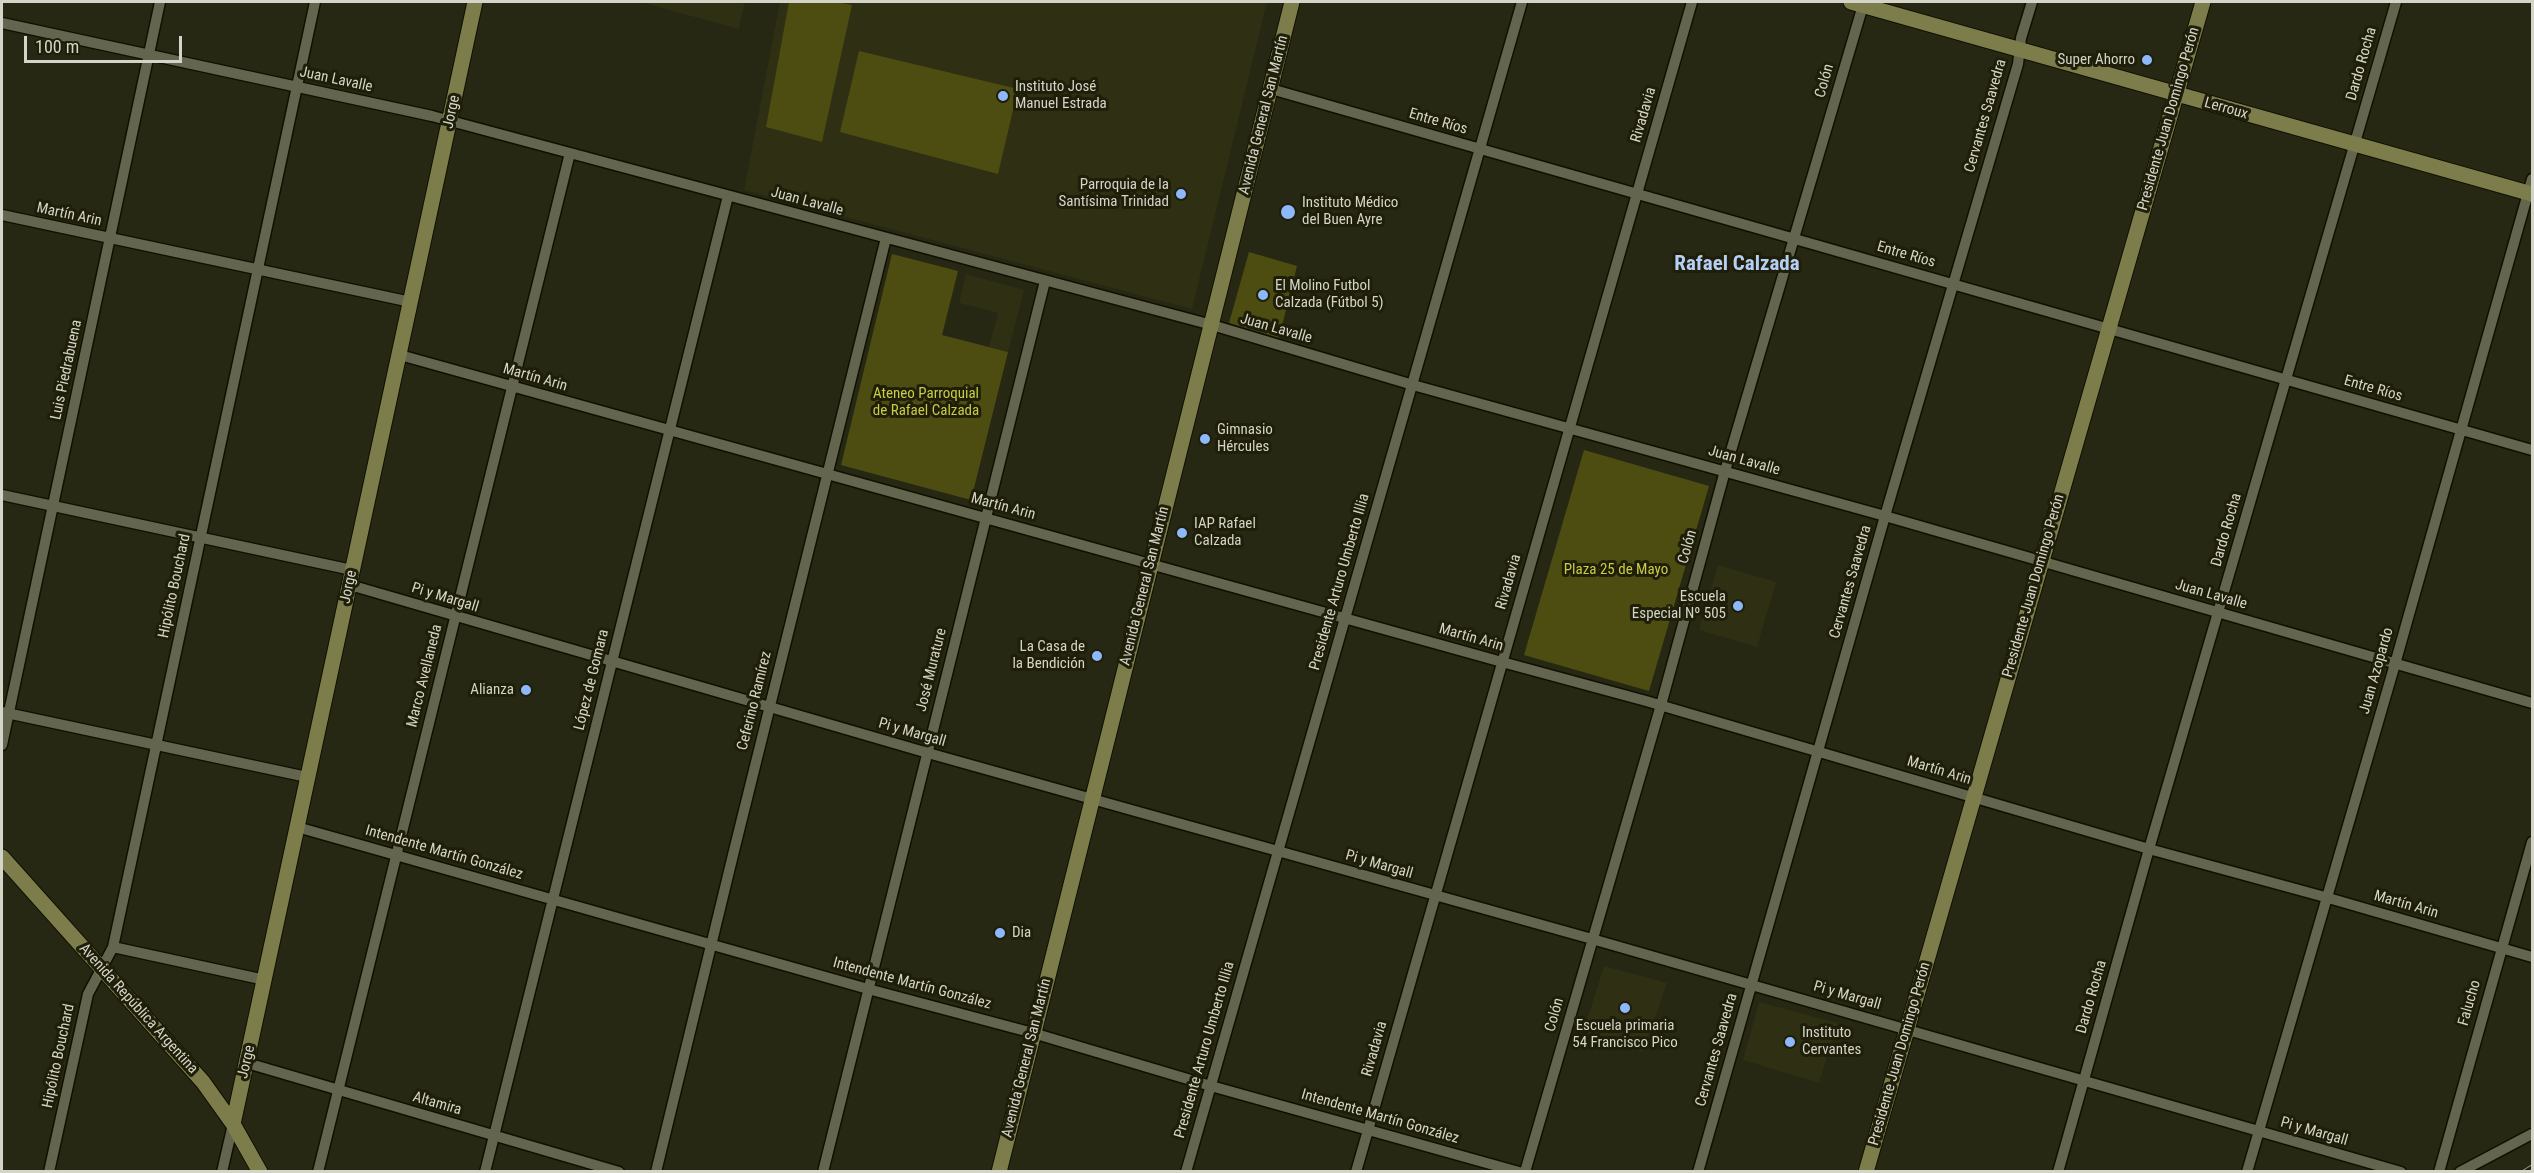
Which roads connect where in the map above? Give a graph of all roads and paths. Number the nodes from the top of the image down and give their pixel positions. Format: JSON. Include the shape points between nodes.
{"nodes":[{"id":1,"x":160,"y":2,"type":"edge"},
{"id":2,"x":315,"y":2,"type":"edge"},
{"id":3,"x":475,"y":2,"type":"edge"},
{"id":4,"x":1292,"y":2,"type":"edge"},
{"id":5,"x":1522,"y":2,"type":"edge"},
{"id":6,"x":1692,"y":2,"type":"edge"},
{"id":7,"x":2032,"y":2,"type":"edge"},
{"id":8,"x":2203,"y":2,"type":"edge"},
{"id":9,"x":2396,"y":2,"type":"edge"},
{"id":10,"x":1860,"y":3,"type":"edge"},
{"id":11,"x":2,"y":23,"type":"edge"},
{"id":12,"x":2020,"y":50,"type":"junction"},
{"id":13,"x":148,"y":54,"type":"junction"},
{"id":14,"x":296,"y":87,"type":"junction"},
{"id":15,"x":1271,"y":89,"type":"junction"},
{"id":16,"x":2176,"y":95,"type":"junction"},
{"id":17,"x":451,"y":121,"type":"junction"},
{"id":18,"x":2355,"y":145,"type":"junction"},
{"id":19,"x":1479,"y":149,"type":"junction"},
{"id":20,"x":570,"y":153,"type":"junction"},
{"id":21,"x":2531,"y":189,"type":"edge"},
{"id":22,"x":1638,"y":194,"type":"junction"},
{"id":23,"x":728,"y":195,"type":"junction"},
{"id":24,"x":2,"y":215,"type":"edge"},
{"id":25,"x":886,"y":238,"type":"junction"},
{"id":26,"x":110,"y":239,"type":"junction"},
{"id":27,"x":1795,"y":239,"type":"junction"},
{"id":28,"x":258,"y":271,"type":"junction"},
{"id":29,"x":1045,"y":281,"type":"junction"},
{"id":30,"x":1953,"y":284,"type":"junction"},
{"id":31,"x":411,"y":302,"type":"junction"},
{"id":32,"x":1212,"y":326,"type":"junction"},
{"id":33,"x":2109,"y":329,"type":"junction"},
{"id":34,"x":400,"y":355,"type":"junction"},
{"id":35,"x":2286,"y":380,"type":"junction"},
{"id":36,"x":1413,"y":385,"type":"junction"},
{"id":37,"x":511,"y":387,"type":"junction"},
{"id":38,"x":1569,"y":427,"type":"junction"},
{"id":39,"x":669,"y":430,"type":"junction"},
{"id":40,"x":2461,"y":430,"type":"junction"},
{"id":41,"x":2532,"y":450,"type":"edge"},
{"id":42,"x":1725,"y":471,"type":"junction"},
{"id":43,"x":828,"y":475,"type":"junction"},
{"id":44,"x":2,"y":495,"type":"edge"},
{"id":45,"x":53,"y":506,"type":"junction"},
{"id":46,"x":1885,"y":516,"type":"junction"},
{"id":47,"x":985,"y":517,"type":"junction"},
{"id":48,"x":201,"y":538,"type":"junction"},
{"id":49,"x":2041,"y":561,"type":"junction"},
{"id":50,"x":1151,"y":564,"type":"junction"},
{"id":51,"x":352,"y":570,"type":"junction"},
{"id":52,"x":350,"y":585,"type":"junction"},
{"id":53,"x":2219,"y":613,"type":"junction"},
{"id":54,"x":455,"y":617,"type":"junction"},
{"id":55,"x":1345,"y":618,"type":"junction"},
{"id":56,"x":1502,"y":662,"type":"junction"},
{"id":57,"x":612,"y":663,"type":"junction"},
{"id":58,"x":2395,"y":664,"type":"junction"},
{"id":59,"x":2532,"y":703,"type":"edge"},
{"id":60,"x":1661,"y":705,"type":"junction"},
{"id":61,"x":768,"y":707,"type":"junction"},
{"id":62,"x":5,"y":713,"type":"edge"},
{"id":63,"x":2,"y":744,"type":"edge"},
{"id":64,"x":157,"y":745,"type":"junction"},
{"id":65,"x":1819,"y":751,"type":"junction"},
{"id":66,"x":928,"y":753,"type":"junction"},
{"id":67,"x":307,"y":777,"type":"junction"},
{"id":68,"x":1974,"y":797,"type":"junction"},
{"id":69,"x":1091,"y":799,"type":"junction"},
{"id":70,"x":297,"y":827,"type":"junction"},
{"id":71,"x":2532,"y":842,"type":"edge"},
{"id":72,"x":2149,"y":849,"type":"junction"},
{"id":73,"x":1276,"y":851,"type":"junction"},
{"id":74,"x":396,"y":854,"type":"junction"},
{"id":75,"x":2,"y":857,"type":"edge"},
{"id":76,"x":1435,"y":896,"type":"junction"},
{"id":77,"x":2325,"y":897,"type":"junction"},
{"id":78,"x":552,"y":899,"type":"junction"},
{"id":79,"x":1592,"y":939,"type":"junction"},
{"id":80,"x":710,"y":944,"type":"junction"},
{"id":81,"x":113,"y":947,"type":"junction"},
{"id":82,"x":2501,"y":948,"type":"junction"},
{"id":83,"x":2532,"y":957,"type":"edge"},
{"id":84,"x":102,"y":968,"type":"junction"},
{"id":85,"x":265,"y":980,"type":"junction"},
{"id":86,"x":1751,"y":984,"type":"junction"},
{"id":87,"x":868,"y":989,"type":"junction"},
{"id":88,"x":1907,"y":1029,"type":"junction"},
{"id":89,"x":1033,"y":1033,"type":"junction"},
{"id":90,"x":247,"y":1064,"type":"junction"},
{"id":91,"x":2085,"y":1080,"type":"junction"},
{"id":92,"x":1211,"y":1086,"type":"junction"},
{"id":93,"x":337,"y":1090,"type":"junction"},
{"id":94,"x":233,"y":1124,"type":"junction"},
{"id":95,"x":1368,"y":1128,"type":"junction"},
{"id":96,"x":2258,"y":1132,"type":"junction"},
{"id":97,"x":2532,"y":1134,"type":"edge"},
{"id":98,"x":494,"y":1136,"type":"junction"},
{"id":99,"x":49,"y":1172,"type":"edge"},
{"id":100,"x":222,"y":1172,"type":"edge"},
{"id":101,"x":260,"y":1172,"type":"edge"},
{"id":102,"x":318,"y":1172,"type":"edge"},
{"id":103,"x":485,"y":1172,"type":"edge"},
{"id":104,"x":619,"y":1172,"type":"edge"},
{"id":105,"x":656,"y":1172,"type":"edge"},
{"id":106,"x":823,"y":1172,"type":"edge"},
{"id":107,"x":999,"y":1172,"type":"edge"},
{"id":108,"x":1186,"y":1172,"type":"edge"},
{"id":109,"x":1356,"y":1172,"type":"edge"},
{"id":110,"x":1519,"y":1172,"type":"edge"},
{"id":111,"x":1525,"y":1172,"type":"edge"},
{"id":112,"x":1698,"y":1172,"type":"edge"},
{"id":113,"x":1866,"y":1172,"type":"edge"},
{"id":114,"x":2058,"y":1172,"type":"edge"},
{"id":115,"x":2247,"y":1172,"type":"edge"},
{"id":116,"x":2401,"y":1172,"type":"edge"},
{"id":117,"x":2439,"y":1172,"type":"edge"},
{"id":118,"x":2460,"y":1172,"type":"edge"}],
"edges":[{"from":1,"to":13,"type":"street","name":"Luis Piedrabuena"},
{"from":2,"to":14,"type":"street","name":"Hipólito Bouchard"},
{"from":3,"to":17,"type":"street","name":"Jorge"},
{"from":4,"to":15,"type":"street","name":"Avenida General San Martín"},
{"from":5,"to":19,"type":"street","name":"Presidente Arturo Umberto Illia"},
{"from":6,"to":22,"type":"street","name":"Rivadavia"},
{"from":7,"to":12,"type":"street","name":"Cervantes Saavedra"},
{"from":8,"to":16,"type":"street","name":"Presidente Juan Domingo Perón"},
{"from":9,"to":18,"type":"street","name":"Dardo Rocha"},
{"from":10,"to":12,"type":"street","name":"Lerroux"},
{"from":10,"to":27,"type":"street","name":"Colón"},
{"from":11,"to":13,"type":"street","name":"Juan Lavalle"},
{"from":12,"to":16,"type":"street","name":"Lerroux"},
{"from":12,"to":30,"type":"street","name":"Cervantes Saavedra"},
{"from":13,"to":14,"type":"street","name":"Juan Lavalle"},
{"from":13,"to":26,"type":"street","name":"Luis Piedrabuena"},
{"from":14,"to":17,"type":"street","name":"Juan Lavalle"},
{"from":14,"to":28,"type":"street","name":"Hipólito Bouchard"},
{"from":15,"to":19,"type":"street","name":"Entre Ríos"},
{"from":15,"to":32,"type":"street","name":"Avenida General San Martín"},
{"from":16,"to":18,"type":"street","name":"Lerroux"},
{"from":16,"to":33,"type":"street","name":"Presidente Juan Domingo Perón"},
{"from":17,"to":20,"type":"street","name":"Juan Lavalle"},
{"from":17,"to":31,"type":"street","name":"Jorge"},
{"from":18,"to":21,"type":"street","name":"Lerroux"},
{"from":18,"to":35,"type":"street","name":"Dardo Rocha"},
{"from":19,"to":22,"type":"street","name":"Entre Ríos"},
{"from":19,"to":36,"type":"street","name":"Presidente Arturo Umberto Illia"},
{"from":20,"to":23,"type":"street","name":"Juan Lavalle"},
{"from":20,"to":37,"type":"street","name":"Marco Avellaneda"},
{"from":21,"to":40,"type":"street","name":"Juan Azopardo"},
{"from":22,"to":27,"type":"street","name":"Entre Ríos"},
{"from":22,"to":38,"type":"street","name":"Rivadavia"},
{"from":23,"to":25,"type":"street","name":"Juan Lavalle"},
{"from":23,"to":39,"type":"street","name":"López de Gomara"},
{"from":24,"to":26,"type":"street","name":"Martín Arin"},
{"from":25,"to":29,"type":"street","name":"Juan Lavalle"},
{"from":25,"to":43,"type":"street","name":"Ceferino Ramírez"},
{"from":26,"to":28,"type":"street","name":"Martín Arin"},
{"from":26,"to":45,"type":"street","name":"Luis Piedrabuena"},
{"from":27,"to":30,"type":"street","name":"Entre Ríos"},
{"from":27,"to":42,"type":"street","name":"Colón"},
{"from":28,"to":31,"type":"street","name":"Martín Arin"},
{"from":28,"to":48,"type":"street","name":"Hipólito Bouchard"},
{"from":29,"to":32,"type":"street","name":"Juan Lavalle"},
{"from":29,"to":47,"type":"street","name":"José Murature"},
{"from":30,"to":33,"type":"street","name":"Entre Ríos"},
{"from":30,"to":46,"type":"street","name":"Cervantes Saavedra"},
{"from":31,"to":34,"type":"street","name":"Jorge"},
{"from":32,"to":36,"type":"street","name":"Juan Lavalle"},
{"from":32,"to":50,"type":"street","name":"Avenida General San Martín"},
{"from":33,"to":35,"type":"street","name":"Entre Ríos"},
{"from":33,"to":49,"type":"street","name":"Presidente Juan Domingo Perón"},
{"from":34,"to":37,"type":"street","name":"Martín Arin"},
{"from":34,"to":51,"type":"street","name":"Jorge"},
{"from":35,"to":40,"type":"street","name":"Entre Ríos"},
{"from":35,"to":53,"type":"street","name":"Dardo Rocha"},
{"from":36,"to":38,"type":"street","name":"Juan Lavalle"},
{"from":36,"to":55,"type":"street","name":"Presidente Arturo Umberto Illia"},
{"from":37,"to":39,"type":"street","name":"Martín Arin"},
{"from":37,"to":54,"type":"street","name":"Marco Avellaneda"},
{"from":38,"to":42,"type":"street","name":"Juan Lavalle"},
{"from":38,"to":56,"type":"street","name":"Rivadavia"},
{"from":39,"to":43,"type":"street","name":"Martín Arin"},
{"from":39,"to":57,"type":"street","name":"López de Gomara"},
{"from":40,"to":41,"type":"street","name":"Entre Ríos"},
{"from":40,"to":58,"type":"street","name":"Juan Azopardo"},
{"from":42,"to":46,"type":"street","name":"Juan Lavalle"},
{"from":42,"to":60,"type":"street","name":"Colón"},
{"from":43,"to":47,"type":"street","name":"Martín Arin"},
{"from":43,"to":61,"type":"street","name":"Ceferino Ramírez"},
{"from":44,"to":45,"type":"street"},
{"from":45,"to":48,"type":"street"},
{"from":45,"to":62,"type":"street","name":"Luis Piedrabuena"},
{"from":46,"to":49,"type":"street","name":"Juan Lavalle"},
{"from":46,"to":65,"type":"street","name":"Cervantes Saavedra"},
{"from":47,"to":50,"type":"street","name":"Martín Arin"},
{"from":47,"to":66,"type":"street","name":"José Murature"},
{"from":48,"to":51,"type":"street"},
{"from":48,"to":64,"type":"street","name":"Hipólito Bouchard"},
{"from":49,"to":53,"type":"street","name":"Juan Lavalle"},
{"from":49,"to":68,"type":"street","name":"Presidente Juan Domingo Perón"},
{"from":50,"to":55,"type":"street","name":"Martín Arin"},
{"from":50,"to":69,"type":"street","name":"Avenida General San Martín"},
{"from":51,"to":52,"type":"street","name":"Jorge"},
{"from":52,"to":54,"type":"street","name":"Pi y Margall"},
{"from":52,"to":67,"type":"street","name":"Jorge"},
{"from":53,"to":58,"type":"street","name":"Juan Lavalle"},
{"from":53,"to":72,"type":"street","name":"Dardo Rocha"},
{"from":54,"to":57,"type":"street","name":"Pi y Margall"},
{"from":54,"to":74,"type":"street","name":"Marco Avellaneda"},
{"from":55,"to":56,"type":"street","name":"Martín Arin"},
{"from":55,"to":73,"type":"street","name":"Presidente Arturo Umberto Illia"},
{"from":56,"to":60,"type":"street","name":"Martín Arin"},
{"from":56,"to":76,"type":"street","name":"Rivadavia"},
{"from":57,"to":61,"type":"street","name":"Pi y Margall"},
{"from":57,"to":78,"type":"street","name":"López de Gomara"},
{"from":58,"to":59,"type":"street","name":"Juan Lavalle"},
{"from":58,"to":77,"type":"street","name":"Juan Azopardo"},
{"from":60,"to":65,"type":"street","name":"Martín Arin"},
{"from":60,"to":79,"type":"street","name":"Colón"},
{"from":61,"to":66,"type":"street","name":"Pi y Margall"},
{"from":61,"to":80,"type":"street","name":"Ceferino Ramírez"},
{"from":62,"to":63,"type":"street","name":"Luis Piedrabuena"},
{"from":62,"to":64,"type":"street"},
{"from":64,"to":67,"type":"street"},
{"from":64,"to":81,"type":"street","name":"Hipólito Bouchard"},
{"from":65,"to":68,"type":"street","name":"Martín Arin"},
{"from":65,"to":86,"type":"street","name":"Cervantes Saavedra"},
{"from":66,"to":69,"type":"street","name":"Pi y Margall"},
{"from":66,"to":87,"type":"street","name":"José Murature"},
{"from":67,"to":70,"type":"street","name":"Jorge"},
{"from":68,"to":72,"type":"street","name":"Martín Arin"},
{"from":68,"to":88,"type":"street","name":"Presidente Juan Domingo Perón"},
{"from":69,"to":73,"type":"street","name":"Pi y Margall"},
{"from":69,"to":89,"type":"street","name":"Avenida General San Martín"},
{"from":70,"to":74,"type":"street","name":"Intendente Martín González"},
{"from":70,"to":85,"type":"street","name":"Jorge"},
{"from":71,"to":82,"type":"street","name":"Falucho"},
{"from":72,"to":77,"type":"street","name":"Martín Arin"},
{"from":72,"to":91,"type":"street","name":"Dardo Rocha"},
{"from":73,"to":76,"type":"street","name":"Pi y Margall"},
{"from":73,"to":92,"type":"street","name":"Presidente Arturo Umberto Illia"},
{"from":74,"to":78,"type":"street","name":"Intendente Martín González"},
{"from":74,"to":93,"type":"street","name":"Marco Avellaneda"},
{"from":75,"to":84,"type":"street","name":"Avenida República Argentina"},
{"from":76,"to":79,"type":"street","name":"Pi y Margall"},
{"from":76,"to":95,"type":"street","name":"Rivadavia"},
{"from":77,"to":82,"type":"street","name":"Martín Arin"},
{"from":77,"to":96,"type":"street","name":"Juan Azopardo"},
{"from":78,"to":80,"type":"street","name":"Intendente Martín González"},
{"from":78,"to":98,"type":"street","name":"López de Gomara"},
{"from":79,"to":86,"type":"street","name":"Pi y Margall"},
{"from":79,"to":111,"type":"street","name":"Colón"},
{"from":80,"to":87,"type":"street","name":"Intendente Martín González"},
{"from":80,"to":105,"type":"street","name":"Ceferino Ramírez"},
{"from":81,"to":84,"type":"street","name":"Hipólito Bouchard"},
{"from":81,"to":85,"type":"street"},
{"from":82,"to":83,"type":"street","name":"Martín Arin"},
{"from":82,"to":117,"type":"street","name":"Falucho"},
{"from":84,"to":94,"type":"street","name":"Avenida República Argentina","via":[[202,1082]]},
{"from":84,"to":99,"type":"street","name":"Hipólito Bouchard","via":[[88,994]]},
{"from":85,"to":90,"type":"street","name":"Jorge"},
{"from":86,"to":88,"type":"street","name":"Pi y Margall"},
{"from":86,"to":112,"type":"street","name":"Cervantes Saavedra"},
{"from":87,"to":89,"type":"street","name":"Intendente Martín González"},
{"from":87,"to":106,"type":"street","name":"José Murature"},
{"from":88,"to":91,"type":"street","name":"Pi y Margall"},
{"from":88,"to":113,"type":"street","name":"Presidente Juan Domingo Perón"},
{"from":89,"to":92,"type":"street","name":"Intendente Martín González"},
{"from":89,"to":107,"type":"street","name":"Avenida General San Martín"},
{"from":90,"to":93,"type":"street","name":"Altamira"},
{"from":90,"to":94,"type":"street","name":"Jorge"},
{"from":91,"to":96,"type":"street","name":"Pi y Margall"},
{"from":91,"to":114,"type":"street","name":"Dardo Rocha"},
{"from":92,"to":95,"type":"street","name":"Intendente Martín González"},
{"from":92,"to":108,"type":"street","name":"Presidente Arturo Umberto Illia"},
{"from":93,"to":98,"type":"street","name":"Altamira"},
{"from":93,"to":102,"type":"street","name":"Marco Avellaneda"},
{"from":94,"to":100,"type":"street","name":"Jorge"},
{"from":94,"to":101,"type":"street","name":"Avenida República Argentina"},
{"from":95,"to":109,"type":"street","name":"Rivadavia"},
{"from":95,"to":110,"type":"street","name":"Intendente Martín González"},
{"from":96,"to":115,"type":"street","name":"Juan Azopardo"},
{"from":96,"to":116,"type":"street","name":"Pi y Margall"},
{"from":97,"to":118,"type":"street"},
{"from":98,"to":103,"type":"street","name":"López de Gomara"},
{"from":98,"to":104,"type":"street","name":"Altamira"}]}
